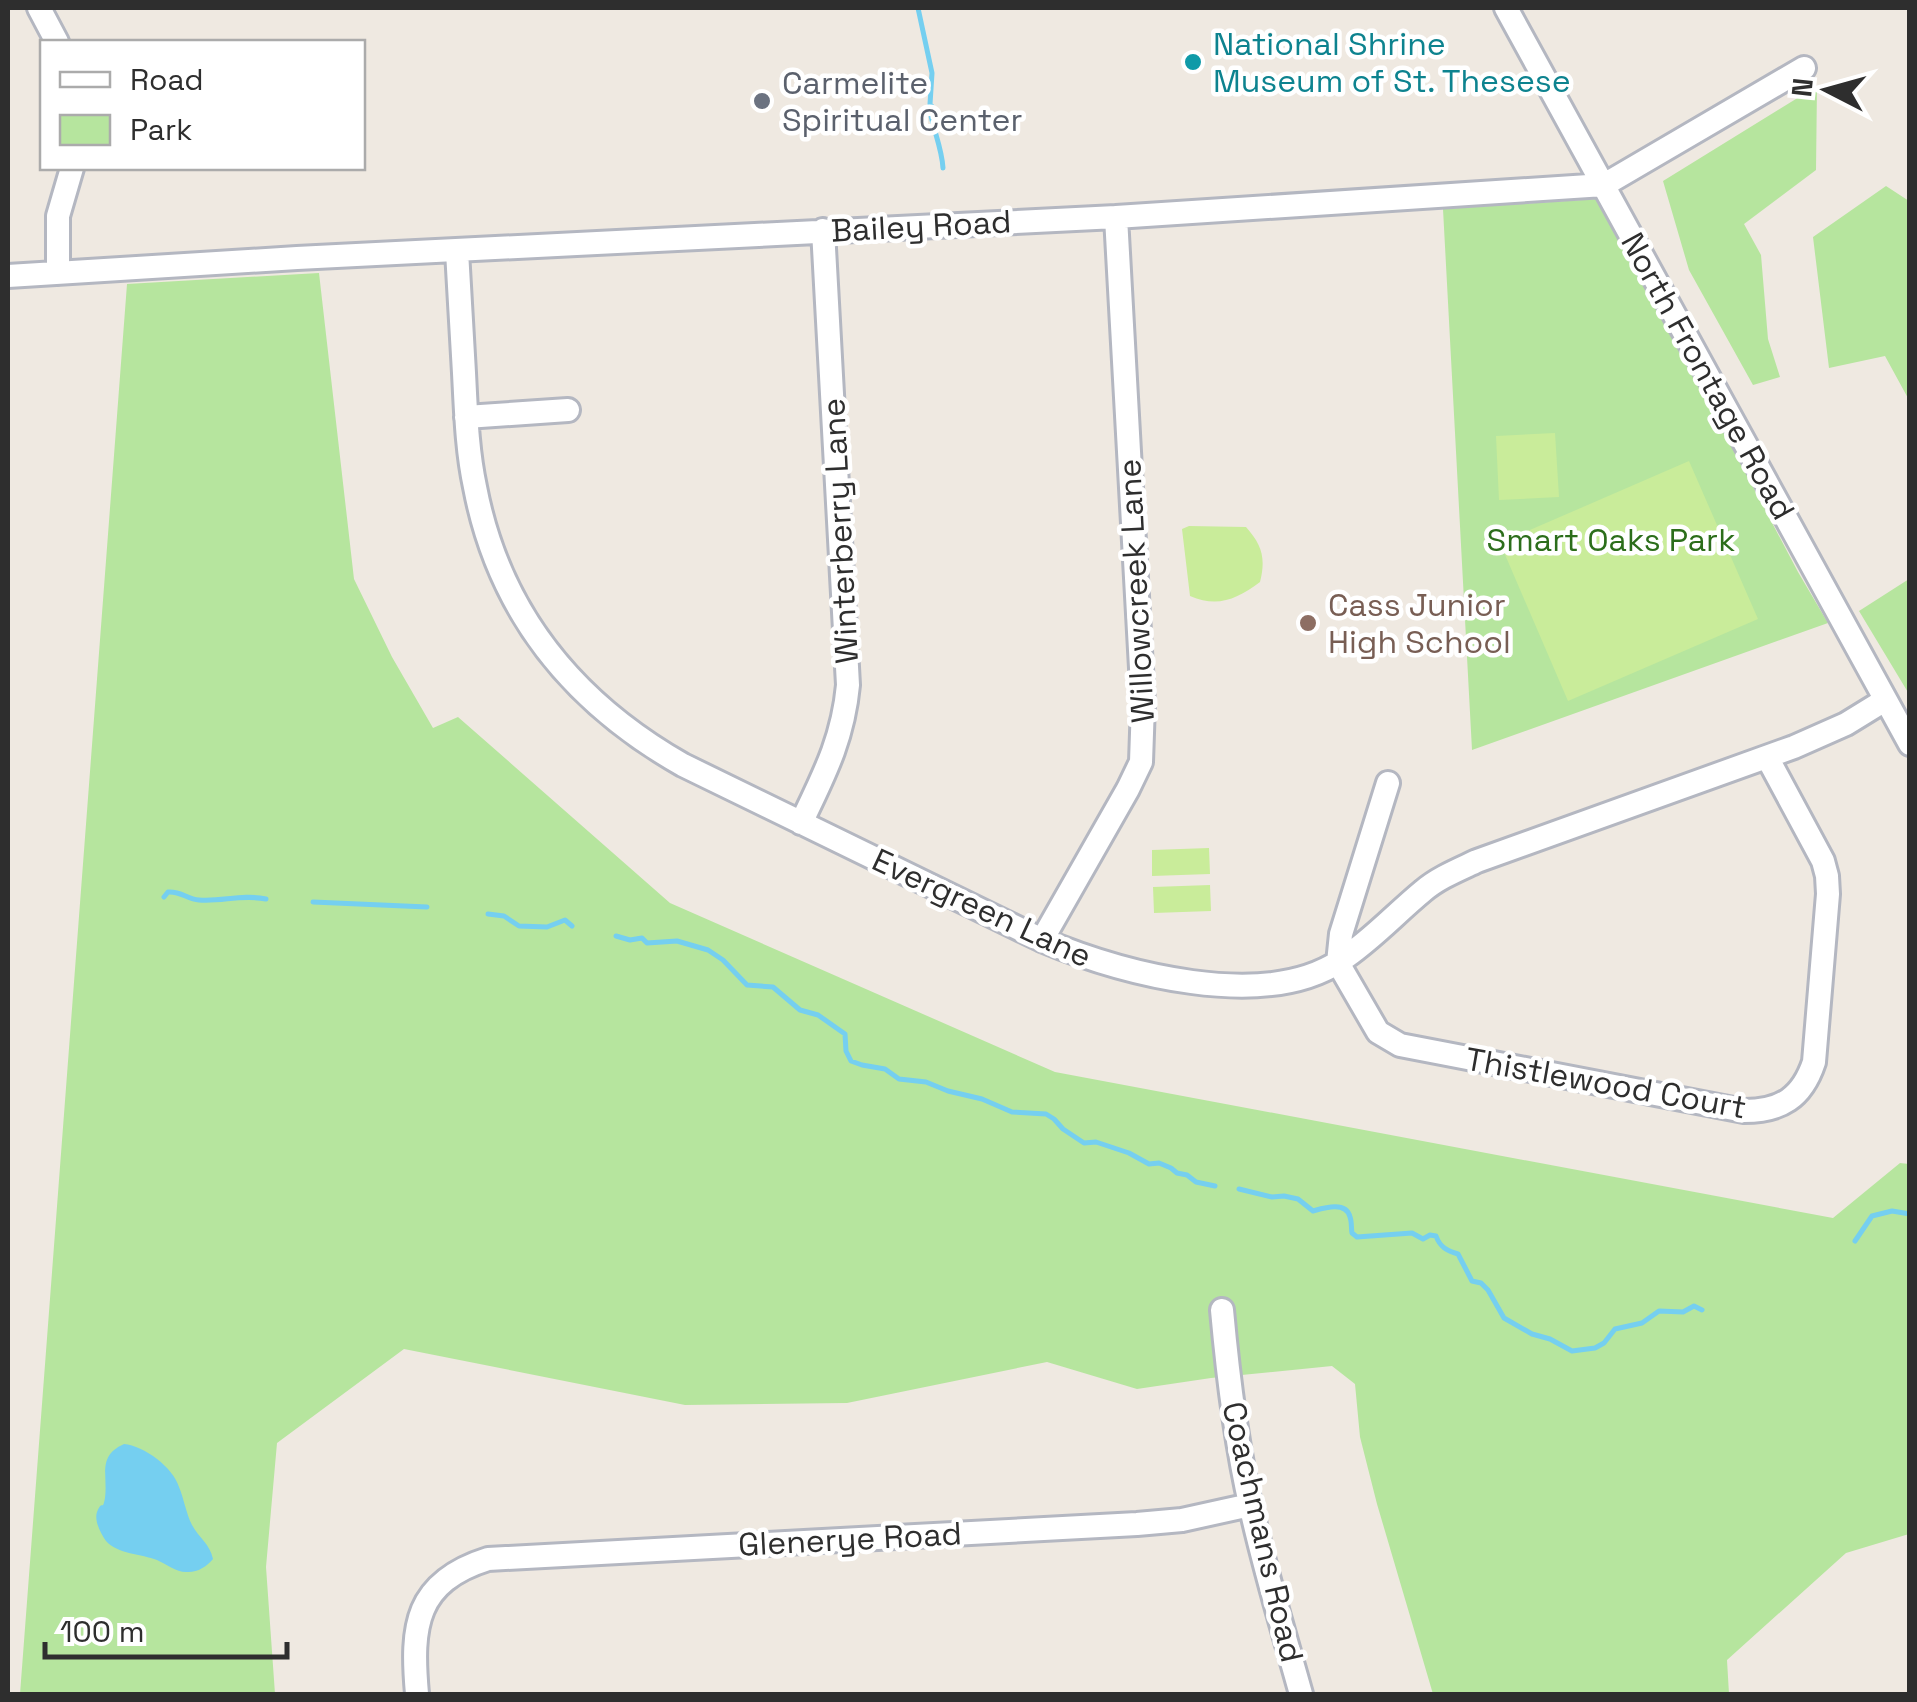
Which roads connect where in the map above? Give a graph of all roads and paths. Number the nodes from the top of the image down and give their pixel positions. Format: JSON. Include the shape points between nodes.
{"nodes":[{"id":1,"x":39,"y":8,"type":"edge"},
{"id":2,"x":1506,"y":8,"type":"edge"},
{"id":3,"x":56,"y":40,"type":"edge"},
{"id":4,"x":1804,"y":68,"type":"dead end"},
{"id":5,"x":71,"y":170,"type":"edge"},
{"id":6,"x":1604,"y":185,"type":"junction"},
{"id":7,"x":1116,"y":217,"type":"junction"},
{"id":8,"x":823,"y":230,"type":"junction"},
{"id":9,"x":457,"y":251,"type":"junction"},
{"id":10,"x":58,"y":273,"type":"junction"},
{"id":11,"x":8,"y":276,"type":"edge"},
{"id":12,"x":568,"y":410,"type":"dead end"},
{"id":13,"x":466,"y":418,"type":"junction"},
{"id":14,"x":1886,"y":700,"type":"junction"},
{"id":15,"x":1910,"y":744,"type":"edge"},
{"id":16,"x":1767,"y":757,"type":"junction"},
{"id":17,"x":1388,"y":782,"type":"dead end"},
{"id":18,"x":801,"y":823,"type":"junction"},
{"id":19,"x":1042,"y":940,"type":"junction"},
{"id":20,"x":1338,"y":963,"type":"junction"},
{"id":21,"x":1222,"y":1310,"type":"dead end"},
{"id":22,"x":1250,"y":1506,"type":"junction"},
{"id":23,"x":417,"y":1694,"type":"edge"},
{"id":24,"x":1302,"y":1694,"type":"edge"}],
"edges":[{"from":1,"to":3,"type":"street"},
{"from":2,"to":6,"type":"street","name":"North Frontage Road"},
{"from":4,"to":6,"type":"street","name":"Bailey Road"},
{"from":5,"to":10,"type":"street","via":[[58,216]]},
{"from":6,"to":7,"type":"street","name":"Bailey Road"},
{"from":6,"to":14,"type":"street","name":"North Frontage Road"},
{"from":7,"to":8,"type":"street","name":"Bailey Road"},
{"from":7,"to":19,"type":"street","name":"Willowcreek Lane","via":[[1141,762]]},
{"from":8,"to":9,"type":"street","name":"Bailey Road"},
{"from":8,"to":18,"type":"street","name":"Winterberry Lane","via":[[848,685],[836,745]]},
{"from":9,"to":10,"type":"street","name":"Bailey Road"},
{"from":9,"to":13,"type":"street","name":"Evergreen Lane"},
{"from":10,"to":11,"type":"street","name":"Bailey Road"},
{"from":12,"to":13,"type":"street"},
{"from":13,"to":18,"type":"street","name":"Evergreen Lane","via":[[475,491],[491,547],[554,662],[649,746]]},
{"from":14,"to":15,"type":"street","name":"North Frontage Road"},
{"from":14,"to":16,"type":"street","name":"Evergreen Lane"},
{"from":16,"to":20,"type":"street","name":"Evergreen Lane","via":[[1455,872]]},
{"from":16,"to":20,"type":"street","name":"Thistlewood Court","via":[[1822,861],[1828,894],[1814,1062],[1808,1082],[1780,1106],[1744,1110],[1400,1045],[1378,1032]]},
{"from":17,"to":20,"type":"street"},
{"from":18,"to":19,"type":"street","name":"Evergreen Lane"},
{"from":19,"to":20,"type":"street","name":"Evergreen Lane","via":[[1110,966],[1232,986],[1302,978]]},
{"from":21,"to":22,"type":"street","name":"Coachmans Road"},
{"from":22,"to":23,"type":"street","name":"Glenerye Road","via":[[1137,1524],[488,1559],[451,1574],[426,1601],[414,1654]]},
{"from":22,"to":24,"type":"street","name":"Coachmans Road"}]}
